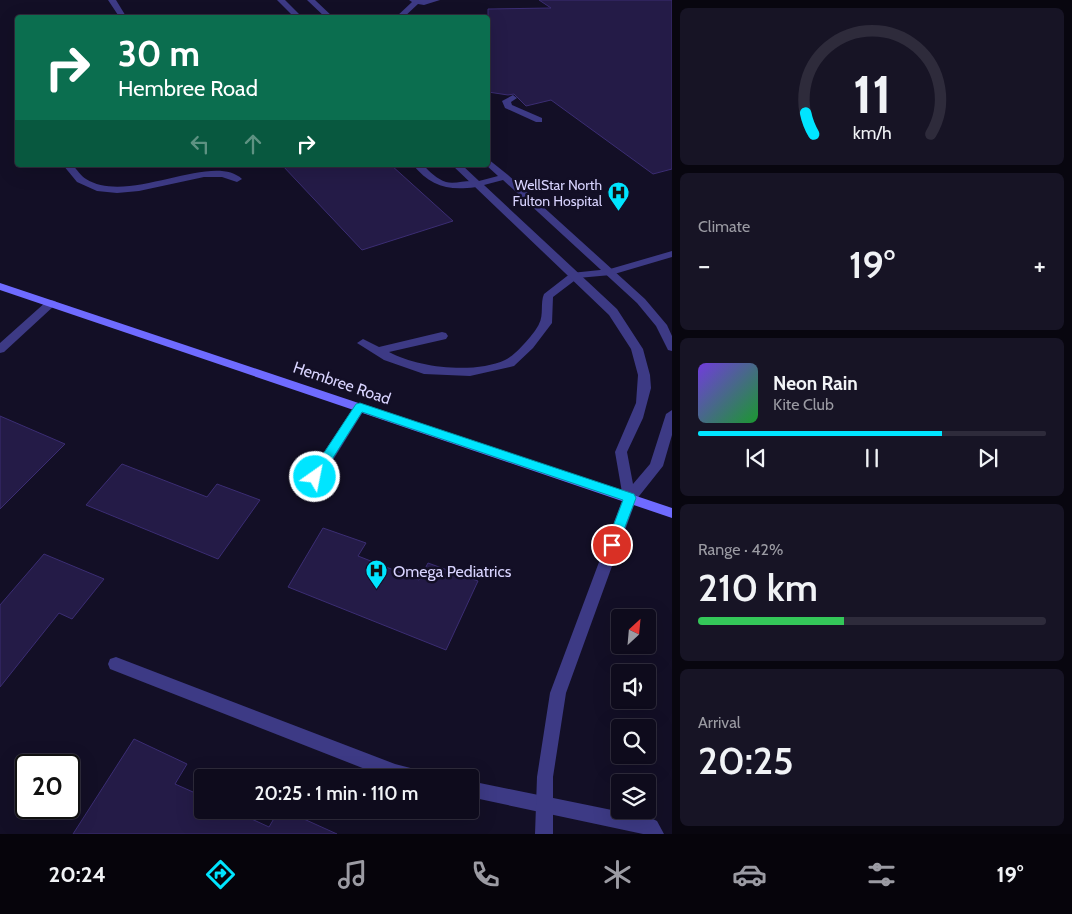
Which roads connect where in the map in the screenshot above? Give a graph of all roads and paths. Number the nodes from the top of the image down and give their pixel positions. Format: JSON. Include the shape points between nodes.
{"nodes":[{"id":1,"x":112,"y":0,"type":"edge"},
{"id":2,"x":281,"y":0,"type":"edge"},
{"id":3,"x":311,"y":0,"type":"edge"},
{"id":4,"x":436,"y":0,"type":"edge"},
{"id":5,"x":414,"y":1,"type":"edge"},
{"id":6,"x":122,"y":15,"type":"edge"},
{"id":7,"x":297,"y":15,"type":"edge"},
{"id":8,"x":327,"y":15,"type":"edge"},
{"id":9,"x":401,"y":15,"type":"edge"},
{"id":10,"x":513,"y":98,"type":"dead end"},
{"id":11,"x":540,"y":120,"type":"dead end"},
{"id":12,"x":490,"y":164,"type":"edge"},
{"id":13,"x":69,"y":167,"type":"edge"},
{"id":14,"x":420,"y":167,"type":"edge"},
{"id":15,"x":458,"y":167,"type":"edge"},
{"id":16,"x":505,"y":177,"type":"junction"},
{"id":17,"x":237,"y":179,"type":"dead end"},
{"id":18,"x":477,"y":184,"type":"junction"},
{"id":19,"x":672,"y":254,"type":"edge"},
{"id":20,"x":611,"y":272,"type":"junction"},
{"id":21,"x":574,"y":276,"type":"junction"},
{"id":22,"x":0,"y":286,"type":"edge"},
{"id":23,"x":51,"y":304,"type":"junction"},
{"id":24,"x":442,"y":336,"type":"dead end"},
{"id":25,"x":363,"y":343,"type":"dead end"},
{"id":26,"x":672,"y":347,"type":"edge"},
{"id":27,"x":0,"y":349,"type":"edge"},
{"id":28,"x":378,"y":351,"type":"junction"},
{"id":29,"x":360,"y":407,"type":"junction"},
{"id":30,"x":672,"y":414,"type":"edge"},
{"id":31,"x":315,"y":477,"type":"dead end"},
{"id":32,"x":630,"y":498,"type":"junction"},
{"id":33,"x":672,"y":513,"type":"edge"},
{"id":34,"x":116,"y":664,"type":"dead end"},
{"id":35,"x":387,"y":769,"type":"edge"},
{"id":36,"x":479,"y":791,"type":"edge"},
{"id":37,"x":544,"y":805,"type":"junction"},
{"id":38,"x":544,"y":834,"type":"edge"},
{"id":39,"x":655,"y":834,"type":"edge"}],
"edges":[{"from":1,"to":6,"type":"street"},
{"from":2,"to":7,"type":"street"},
{"from":3,"to":8,"type":"street"},
{"from":4,"to":5,"type":"street"},
{"from":5,"to":9,"type":"street"},
{"from":10,"to":11,"type":"street","via":[[506,100],[508,106]]},
{"from":12,"to":16,"type":"street"},
{"from":13,"to":17,"type":"street","via":[[72,173],[91,186],[112,190],[135,189],[201,175],[223,174]]},
{"from":14,"to":18,"type":"street","via":[[440,184]]},
{"from":15,"to":18,"type":"street"},
{"from":16,"to":18,"type":"street"},
{"from":16,"to":20,"type":"street"},
{"from":18,"to":21,"type":"street"},
{"from":19,"to":20,"type":"street"},
{"from":20,"to":21,"type":"street"},
{"from":20,"to":26,"type":"street","via":[[656,319]]},
{"from":21,"to":28,"type":"street","via":[[548,296],[546,323],[510,363],[470,372],[424,370]]},
{"from":21,"to":32,"type":"street","via":[[613,312],[631,335],[642,358],[645,388],[638,415],[621,452]]},
{"from":22,"to":23,"type":"street","name":"Hembree Road"},
{"from":23,"to":27,"type":"street"},
{"from":23,"to":29,"type":"street","name":"Hembree Road"},
{"from":24,"to":28,"type":"street"},
{"from":25,"to":28,"type":"street"},
{"from":29,"to":31,"type":"street"},
{"from":29,"to":32,"type":"street","name":"Hembree Road"},
{"from":30,"to":32,"type":"street","via":[[656,466]]},
{"from":32,"to":33,"type":"street","name":"Hembree Road"},
{"from":32,"to":37,"type":"street","via":[[558,693]]},
{"from":34,"to":35,"type":"street"},
{"from":36,"to":37,"type":"street"},
{"from":37,"to":38,"type":"street"},
{"from":37,"to":39,"type":"street","via":[[651,827]]}]}
